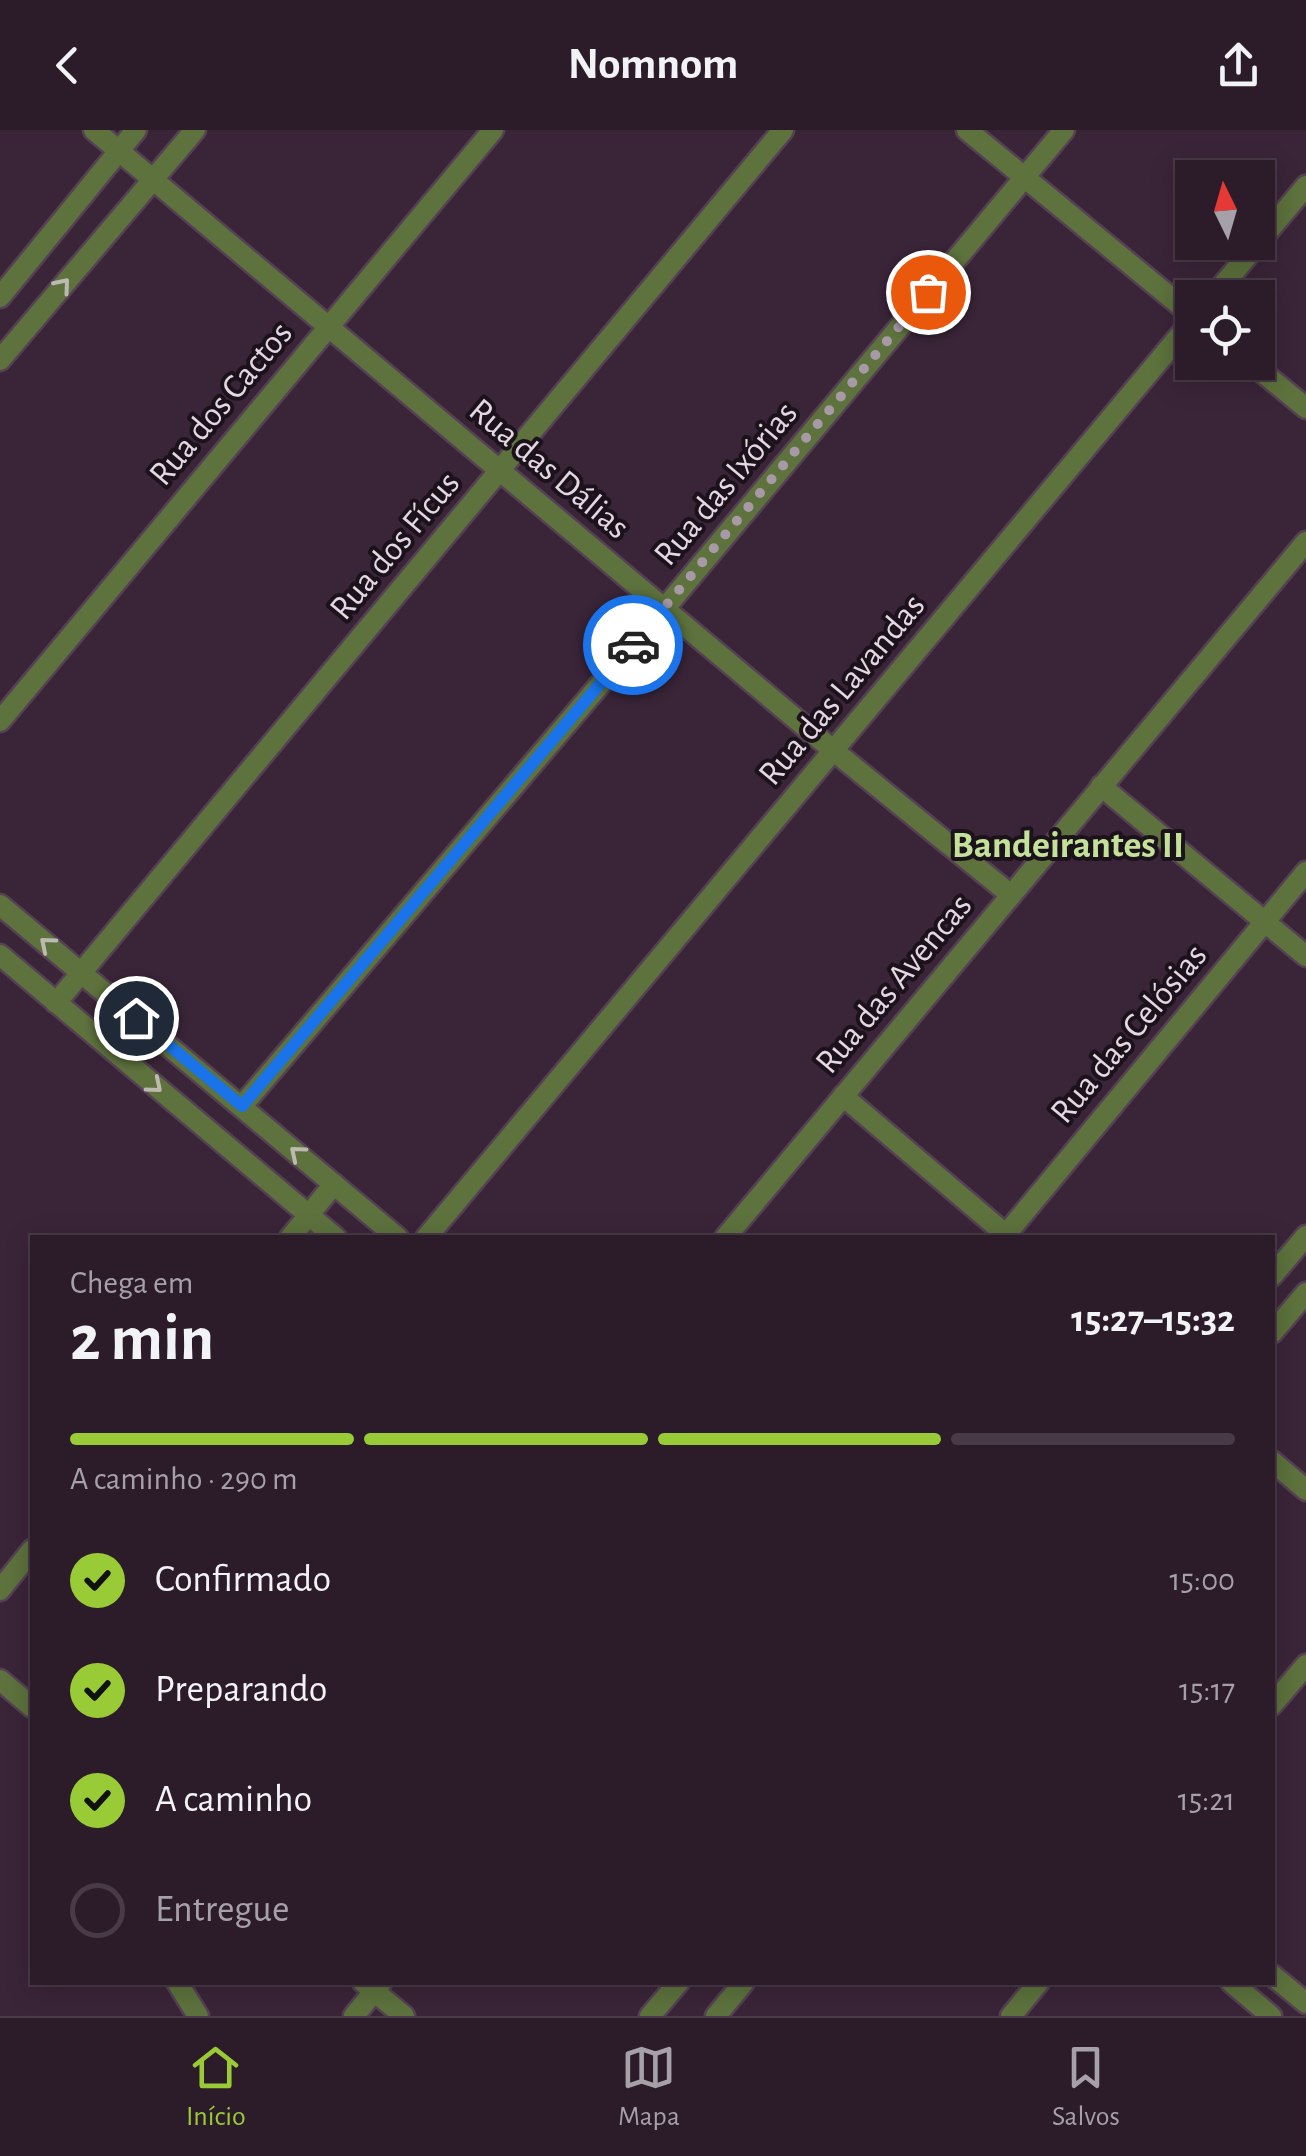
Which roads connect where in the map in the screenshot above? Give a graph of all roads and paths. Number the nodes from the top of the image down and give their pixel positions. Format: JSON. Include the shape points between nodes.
{"nodes":[{"id":1,"x":94,"y":130,"type":"edge"},
{"id":2,"x":136,"y":130,"type":"edge"},
{"id":3,"x":195,"y":130,"type":"edge"},
{"id":4,"x":494,"y":130,"type":"edge"},
{"id":5,"x":782,"y":130,"type":"edge"},
{"id":6,"x":966,"y":130,"type":"edge"},
{"id":7,"x":1064,"y":130,"type":"edge"},
{"id":8,"x":118,"y":150,"type":"junction"},
{"id":9,"x":1024,"y":177,"type":"junction"},
{"id":10,"x":154,"y":178,"type":"junction"},
{"id":11,"x":1306,"y":186,"type":"edge"},
{"id":12,"x":1227,"y":280,"type":"edge"},
{"id":13,"x":0,"y":297,"type":"edge"},
{"id":14,"x":1175,"y":304,"type":"edge"},
{"id":15,"x":329,"y":326,"type":"junction"},
{"id":16,"x":1175,"y":339,"type":"edge"},
{"id":17,"x":0,"y":360,"type":"edge"},
{"id":18,"x":1272,"y":380,"type":"edge"},
{"id":19,"x":1306,"y":408,"type":"edge"},
{"id":20,"x":500,"y":472,"type":"junction"},
{"id":21,"x":1306,"y":542,"type":"edge"},
{"id":22,"x":665,"y":608,"type":"junction"},
{"id":23,"x":0,"y":720,"type":"edge"},
{"id":24,"x":834,"y":751,"type":"junction"},
{"id":25,"x":1101,"y":786,"type":"junction"},
{"id":26,"x":1306,"y":872,"type":"edge"},
{"id":27,"x":1011,"y":895,"type":"junction"},
{"id":28,"x":0,"y":904,"type":"edge"},
{"id":29,"x":1265,"y":922,"type":"junction"},
{"id":30,"x":0,"y":956,"type":"edge"},
{"id":31,"x":1306,"y":956,"type":"edge"},
{"id":32,"x":82,"y":974,"type":"junction"},
{"id":33,"x":56,"y":1003,"type":"junction"},
{"id":34,"x":844,"y":1096,"type":"junction"},
{"id":35,"x":242,"y":1106,"type":"junction"},
{"id":36,"x":334,"y":1184,"type":"junction"},
{"id":37,"x":308,"y":1215,"type":"junction"},
{"id":38,"x":292,"y":1235,"type":"edge"},
{"id":39,"x":332,"y":1235,"type":"edge"},
{"id":40,"x":394,"y":1235,"type":"edge"},
{"id":41,"x":429,"y":1235,"type":"edge"},
{"id":42,"x":728,"y":1235,"type":"edge"},
{"id":43,"x":1005,"y":1235,"type":"edge"},
{"id":44,"x":1007,"y":1235,"type":"edge"},
{"id":45,"x":1306,"y":1236,"type":"edge"},
{"id":46,"x":1275,"y":1272,"type":"edge"},
{"id":47,"x":1306,"y":1294,"type":"edge"},
{"id":48,"x":1275,"y":1330,"type":"edge"},
{"id":49,"x":1275,"y":1464,"type":"edge"},
{"id":50,"x":1306,"y":1490,"type":"edge"},
{"id":51,"x":30,"y":1552,"type":"edge"},
{"id":52,"x":0,"y":1590,"type":"edge"},
{"id":53,"x":1306,"y":1665,"type":"edge"},
{"id":54,"x":0,"y":1680,"type":"edge"},
{"id":55,"x":1275,"y":1701,"type":"edge"},
{"id":56,"x":30,"y":1705,"type":"edge"},
{"id":57,"x":1275,"y":1977,"type":"edge"},
{"id":58,"x":179,"y":1985,"type":"edge"},
{"id":59,"x":373,"y":1985,"type":"edge"},
{"id":60,"x":676,"y":1985,"type":"edge"},
{"id":61,"x":742,"y":1985,"type":"edge"},
{"id":62,"x":1037,"y":1985,"type":"edge"},
{"id":63,"x":1234,"y":1985,"type":"edge"},
{"id":64,"x":1306,"y":2003,"type":"edge"},
{"id":65,"x":198,"y":2016,"type":"edge"},
{"id":66,"x":354,"y":2016,"type":"edge"},
{"id":67,"x":404,"y":2016,"type":"edge"},
{"id":68,"x":650,"y":2016,"type":"edge"},
{"id":69,"x":716,"y":2016,"type":"edge"},
{"id":70,"x":1011,"y":2016,"type":"edge"},
{"id":71,"x":1270,"y":2016,"type":"edge"}],
"edges":[{"from":1,"to":8,"type":"street","name":"Rua das Dálias"},
{"from":2,"to":8,"type":"street"},
{"from":3,"to":10,"type":"street"},
{"from":4,"to":15,"type":"street","name":"Rua dos Cactos"},
{"from":5,"to":20,"type":"street","name":"Rua dos Fícus"},
{"from":6,"to":9,"type":"street"},
{"from":7,"to":9,"type":"street","name":"Rua das Ixórias"},
{"from":8,"to":10,"type":"street","name":"Rua das Dálias"},
{"from":8,"to":13,"type":"street"},
{"from":9,"to":14,"type":"street"},
{"from":9,"to":22,"type":"street","name":"Rua das Ixórias"},
{"from":10,"to":15,"type":"street","name":"Rua das Dálias"},
{"from":17,"to":10,"type":"street","one_way":true},
{"from":11,"to":12,"type":"street"},
{"from":15,"to":20,"type":"street","name":"Rua das Dálias"},
{"from":15,"to":23,"type":"street","name":"Rua dos Cactos"},
{"from":16,"to":24,"type":"street","name":"Rua das Lavandas"},
{"from":18,"to":19,"type":"street"},
{"from":20,"to":22,"type":"street","name":"Rua das Dálias"},
{"from":20,"to":32,"type":"street","name":"Rua dos Fícus"},
{"from":21,"to":25,"type":"street","name":"Rua das Avencas"},
{"from":22,"to":24,"type":"street","name":"Rua das Dálias"},
{"from":22,"to":35,"type":"street","name":"Rua das Ixórias"},
{"from":24,"to":27,"type":"street","name":"Rua das Dálias"},
{"from":24,"to":41,"type":"street","name":"Rua das Lavandas"},
{"from":25,"to":27,"type":"street","name":"Rua das Avencas"},
{"from":25,"to":29,"type":"street"},
{"from":26,"to":29,"type":"street","name":"Rua das Celósias"},
{"from":27,"to":34,"type":"street","name":"Rua das Avencas"},
{"from":32,"to":28,"type":"street","one_way":true},
{"from":29,"to":31,"type":"street"},
{"from":29,"to":44,"type":"street","name":"Rua das Celósias"},
{"from":30,"to":33,"type":"street"},
{"from":32,"to":33,"type":"street","name":"Rua dos Fícus"},
{"from":32,"to":35,"type":"street"},
{"from":33,"to":37,"type":"street","one_way":true},
{"from":34,"to":42,"type":"street","name":"Rua das Avencas"},
{"from":34,"to":43,"type":"street"},
{"from":36,"to":35,"type":"street","one_way":true},
{"from":36,"to":37,"type":"street"},
{"from":36,"to":40,"type":"street"},
{"from":37,"to":38,"type":"street"},
{"from":37,"to":39,"type":"street"},
{"from":45,"to":46,"type":"street"},
{"from":47,"to":48,"type":"street"},
{"from":49,"to":50,"type":"street"},
{"from":51,"to":52,"type":"street"},
{"from":53,"to":55,"type":"street"},
{"from":54,"to":56,"type":"street"},
{"from":57,"to":64,"type":"street"},
{"from":58,"to":65,"type":"street"},
{"from":59,"to":66,"type":"street"},
{"from":59,"to":67,"type":"street"},
{"from":60,"to":68,"type":"street"},
{"from":61,"to":69,"type":"street"},
{"from":62,"to":70,"type":"street"},
{"from":63,"to":71,"type":"street"}]}
